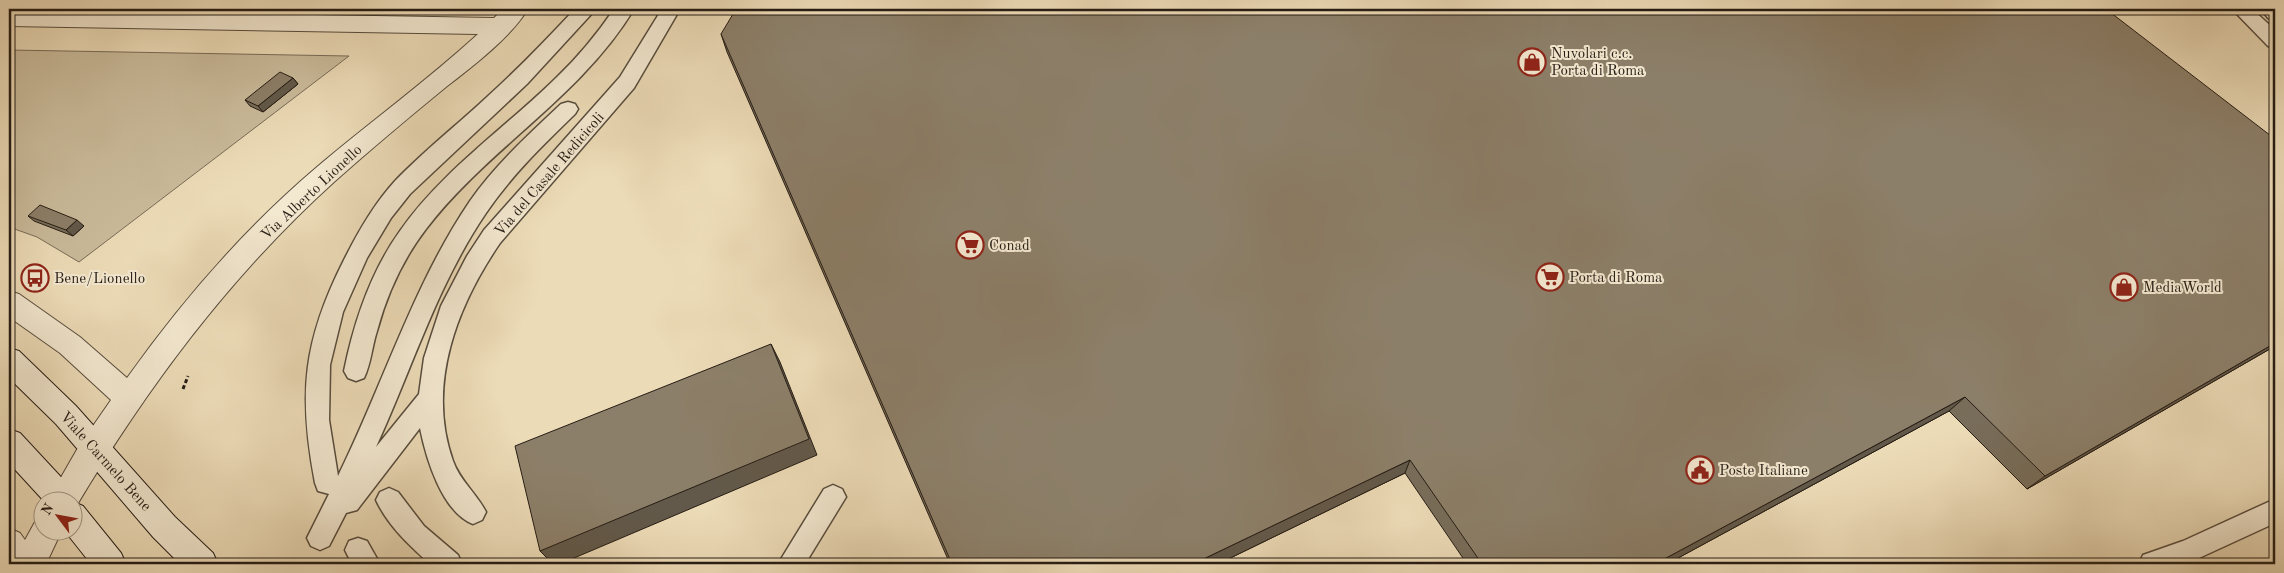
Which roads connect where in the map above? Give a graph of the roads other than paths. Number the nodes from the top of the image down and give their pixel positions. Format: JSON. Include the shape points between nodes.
{"nodes":[{"id":1,"x":586,"y":9,"type":"edge"},
{"id":2,"x":624,"y":9,"type":"edge"},
{"id":3,"x":671,"y":9,"type":"edge"},
{"id":4,"x":2241,"y":9,"type":"edge"},
{"id":5,"x":2270,"y":9,"type":"edge"},
{"id":6,"x":2275,"y":13,"type":"edge"},
{"id":7,"x":9,"y":18,"type":"edge"},
{"id":8,"x":508,"y":18,"type":"edge"},
{"id":9,"x":2275,"y":41,"type":"edge"},
{"id":10,"x":568,"y":109,"type":"dead end"},
{"id":11,"x":9,"y":302,"type":"edge"},
{"id":12,"x":9,"y":360,"type":"edge"},
{"id":13,"x":356,"y":371,"type":"dead end"},
{"id":14,"x":128,"y":396,"type":"junction"},
{"id":15,"x":429,"y":399,"type":"junction"},
{"id":16,"x":9,"y":442,"type":"edge"},
{"id":17,"x":94,"y":446,"type":"junction"},
{"id":18,"x":327,"y":483,"type":"dead end"},
{"id":19,"x":53,"y":490,"type":"edge"},
{"id":20,"x":68,"y":490,"type":"edge"},
{"id":21,"x":833,"y":497,"type":"dead end"},
{"id":22,"x":389,"y":500,"type":"dead end"},
{"id":23,"x":2275,"y":511,"type":"edge"},
{"id":24,"x":473,"y":512,"type":"dead end"},
{"id":25,"x":82,"y":529,"type":"edge"},
{"id":26,"x":42,"y":540,"type":"edge"},
{"id":27,"x":9,"y":543,"type":"edge"},
{"id":28,"x":23,"y":564,"type":"edge"},
{"id":29,"x":30,"y":564,"type":"edge"},
{"id":30,"x":110,"y":564,"type":"edge"},
{"id":31,"x":202,"y":564,"type":"edge"},
{"id":32,"x":449,"y":564,"type":"edge"},
{"id":33,"x":790,"y":564,"type":"edge"},
{"id":34,"x":2152,"y":564,"type":"edge"}],
"edges":[{"from":1,"to":18,"type":"lane","via":[[510,88],[402,188],[370,233],[335,300],[318,357],[317,435]]},
{"from":2,"to":13,"type":"lane","via":[[563,84],[452,185],[417,223],[377,296],[365,327]]},
{"from":3,"to":15,"type":"lane","name":"Via del Casale Redicicoli","via":[[621,91],[525,197],[471,270],[444,332],[435,360]]},
{"from":4,"to":9,"type":"lane"},
{"from":5,"to":6,"type":"lane"},
{"from":7,"to":8,"type":"street"},
{"from":8,"to":14,"type":"street","name":"Via Alberto Lionello","via":[[478,49],[369,138],[286,212],[197,309]]},
{"from":10,"to":15,"type":"lane","via":[[513,163],[459,236],[430,292],[379,414],[320,538]]},
{"from":11,"to":14,"type":"street","via":[[70,345]]},
{"from":12,"to":17,"type":"street","name":"Viale Carmelo Bene"},
{"from":14,"to":17,"type":"street","name":"Via Alberto Lionello"},
{"from":15,"to":24,"type":"lane","name":"Via del Casale Redicicoli","via":[[441,467],[452,487]]},
{"from":16,"to":19,"type":"street"},
{"from":17,"to":20,"type":"street","name":"Via Alberto Lionello"},
{"from":17,"to":31,"type":"street","name":"Viale Carmelo Bene","via":[[164,527]]},
{"from":21,"to":33,"type":"lane"},
{"from":22,"to":32,"type":"lane","via":[[415,534]]},
{"from":23,"to":34,"type":"lane","via":[[2189,551]]},
{"from":25,"to":30,"type":"street"},
{"from":26,"to":29,"type":"street"},
{"from":27,"to":28,"type":"street"}]}
